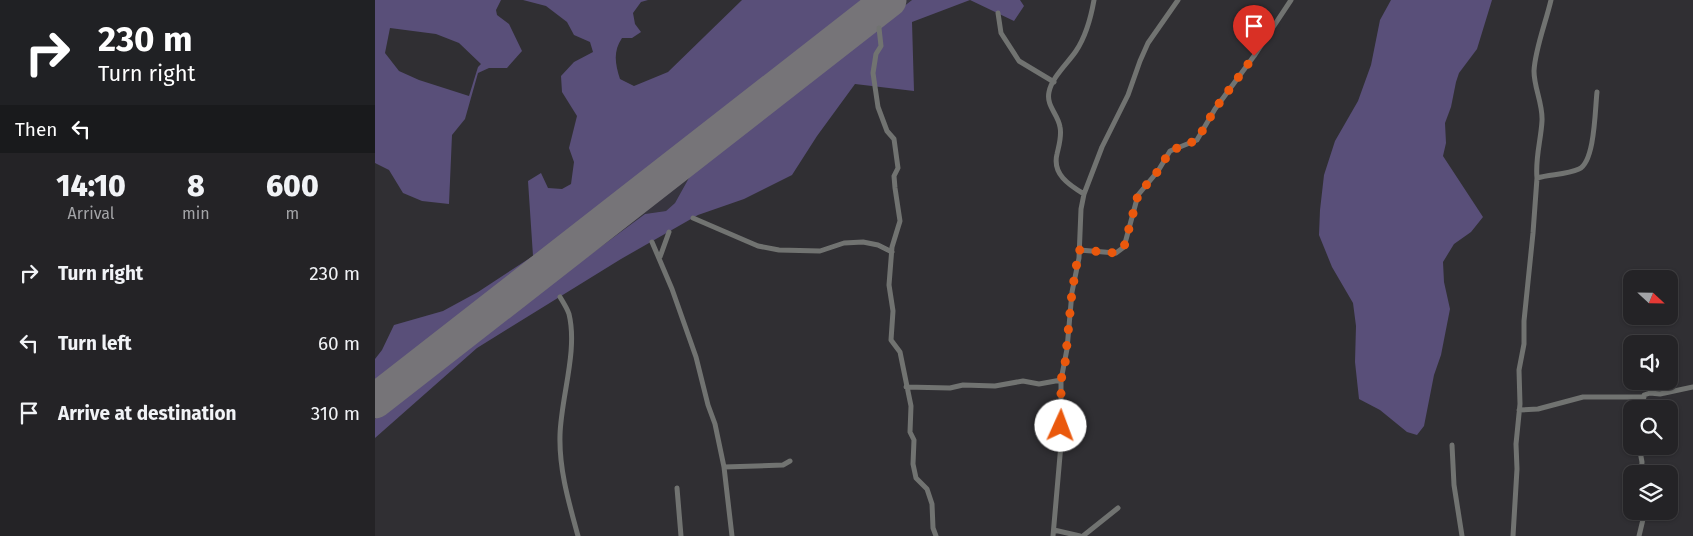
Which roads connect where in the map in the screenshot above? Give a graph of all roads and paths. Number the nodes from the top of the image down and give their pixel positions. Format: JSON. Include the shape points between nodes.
{"nodes":[{"id":1,"x":1093,"y":0,"type":"edge"},
{"id":2,"x":1178,"y":0,"type":"edge"},
{"id":3,"x":1291,"y":0,"type":"edge"},
{"id":4,"x":1551,"y":0,"type":"edge"},
{"id":5,"x":998,"y":13,"type":"dead end"},
{"id":6,"x":879,"y":28,"type":"dead end"},
{"id":7,"x":1054,"y":82,"type":"junction"},
{"id":8,"x":1597,"y":92,"type":"dead end"},
{"id":9,"x":1537,"y":178,"type":"junction"},
{"id":10,"x":1084,"y":194,"type":"junction"},
{"id":11,"x":693,"y":218,"type":"dead end"},
{"id":12,"x":669,"y":232,"type":"dead end"},
{"id":13,"x":652,"y":242,"type":"dead end"},
{"id":14,"x":1079,"y":250,"type":"junction"},
{"id":15,"x":892,"y":252,"type":"junction"},
{"id":16,"x":660,"y":257,"type":"junction"},
{"id":17,"x":560,"y":297,"type":"dead end"},
{"id":18,"x":1061,"y":380,"type":"junction"},
{"id":19,"x":907,"y":387,"type":"junction"},
{"id":20,"x":1693,"y":387,"type":"edge"},
{"id":21,"x":1644,"y":397,"type":"junction"},
{"id":22,"x":1644,"y":400,"type":"edge"},
{"id":23,"x":1519,"y":410,"type":"junction"},
{"id":24,"x":1452,"y":444,"type":"dead end"},
{"id":25,"x":790,"y":461,"type":"dead end"},
{"id":26,"x":724,"y":467,"type":"junction"},
{"id":27,"x":677,"y":488,"type":"dead end"},
{"id":28,"x":1118,"y":508,"type":"dead end"},
{"id":29,"x":1643,"y":520,"type":"edge"},
{"id":30,"x":1054,"y":533,"type":"edge"},
{"id":31,"x":578,"y":536,"type":"edge"},
{"id":32,"x":681,"y":536,"type":"edge"},
{"id":33,"x":732,"y":536,"type":"edge"},
{"id":34,"x":936,"y":536,"type":"edge"},
{"id":35,"x":1080,"y":536,"type":"edge"},
{"id":36,"x":1083,"y":536,"type":"edge"},
{"id":37,"x":1462,"y":536,"type":"edge"},
{"id":38,"x":1513,"y":536,"type":"edge"},
{"id":39,"x":1639,"y":536,"type":"edge"}],
"edges":[{"from":1,"to":7,"type":"street","via":[[1087,28],[1078,48]]},
{"from":2,"to":10,"type":"street","via":[[1140,60]]},
{"from":3,"to":14,"type":"street","via":[[1197,140],[1170,151],[1138,195],[1124,247],[1116,253]]},
{"from":4,"to":9,"type":"street","via":[[1534,72],[1542,119]]},
{"from":5,"to":7,"type":"street","via":[[1001,32],[1019,61]]},
{"from":6,"to":15,"type":"street","via":[[881,46],[876,54],[873,73],[878,107],[893,139],[898,168],[894,176],[900,221]]},
{"from":7,"to":10,"type":"street","via":[[1048,102],[1061,129],[1056,163],[1066,183]]},
{"from":8,"to":9,"type":"street","via":[[1588,160],[1580,169]]},
{"from":9,"to":23,"type":"street","via":[[1524,344],[1519,370]]},
{"from":10,"to":14,"type":"street"},
{"from":11,"to":15,"type":"street","via":[[758,246],[779,250],[819,252],[844,243],[863,242]]},
{"from":12,"to":16,"type":"street"},
{"from":13,"to":16,"type":"street"},
{"from":14,"to":18,"type":"street"},
{"from":15,"to":19,"type":"street","via":[[889,285],[893,311],[891,340],[900,352]]},
{"from":16,"to":26,"type":"street","via":[[696,357]]},
{"from":17,"to":31,"type":"street","via":[[569,312],[571,331],[560,435],[565,489]]},
{"from":18,"to":19,"type":"street","via":[[995,386]]},
{"from":18,"to":30,"type":"street","via":[[1061,444]]},
{"from":19,"to":34,"type":"street","via":[[914,440],[913,464],[916,478],[927,489],[932,504]]},
{"from":20,"to":21,"type":"street","via":[[1649,393]]},
{"from":21,"to":22,"type":"street"},
{"from":21,"to":23,"type":"street","via":[[1583,397],[1538,409]]},
{"from":23,"to":38,"type":"street"},
{"from":24,"to":37,"type":"street"},
{"from":25,"to":26,"type":"street","via":[[783,465]]},
{"from":26,"to":33,"type":"street"},
{"from":27,"to":32,"type":"street"},
{"from":28,"to":36,"type":"street"},
{"from":29,"to":39,"type":"street"},
{"from":30,"to":35,"type":"street"}]}
